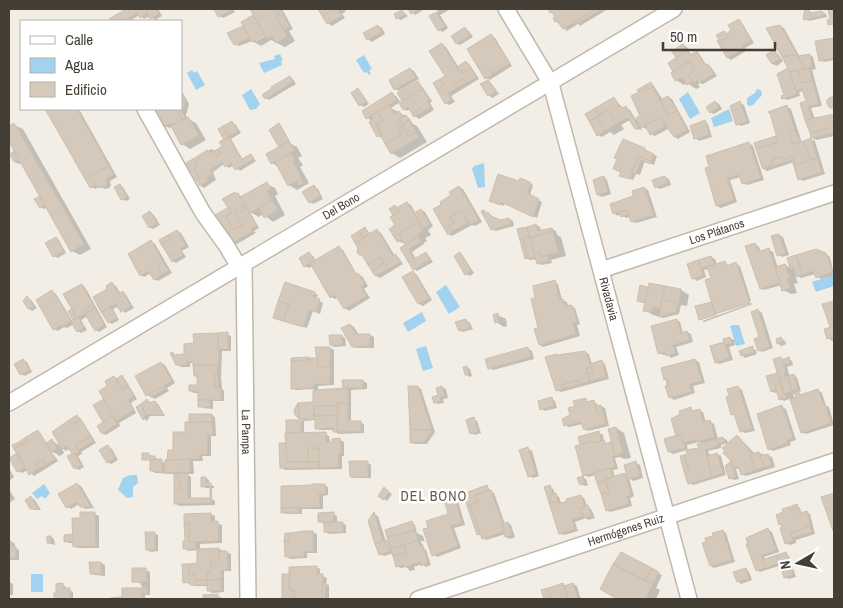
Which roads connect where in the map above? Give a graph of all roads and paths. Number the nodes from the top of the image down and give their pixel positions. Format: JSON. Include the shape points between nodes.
{"nodes":[{"id":1,"x":506,"y":9,"type":"edge"},
{"id":2,"x":674,"y":9,"type":"edge"},
{"id":3,"x":550,"y":82,"type":"junction"},
{"id":4,"x":146,"y":110,"type":"edge"},
{"id":5,"x":834,"y":193,"type":"edge"},
{"id":6,"x":241,"y":265,"type":"junction"},
{"id":7,"x":601,"y":270,"type":"junction"},
{"id":8,"x":9,"y":403,"type":"edge"},
{"id":9,"x":834,"y":461,"type":"edge"},
{"id":10,"x":667,"y":516,"type":"junction"},
{"id":11,"x":248,"y":599,"type":"edge"},
{"id":12,"x":418,"y":599,"type":"edge"},
{"id":13,"x":689,"y":599,"type":"edge"}],
"edges":[{"from":1,"to":3,"type":"street","name":"Rivadavia"},
{"from":2,"to":3,"type":"street","name":"Del Bono"},
{"from":3,"to":6,"type":"street","name":"Del Bono"},
{"from":3,"to":7,"type":"street","name":"Rivadavia"},
{"from":4,"to":6,"type":"street","via":[[203,213]]},
{"from":5,"to":7,"type":"street","name":"Los Plátanos"},
{"from":6,"to":8,"type":"street","name":"Del Bono"},
{"from":6,"to":11,"type":"street","name":"La Pampa"},
{"from":7,"to":10,"type":"street","name":"Rivadavia"},
{"from":9,"to":10,"type":"street","name":"Hermógenes Ruiz"},
{"from":10,"to":12,"type":"street","name":"Hermógenes Ruiz"},
{"from":10,"to":13,"type":"street","name":"Rivadavia"}]}
